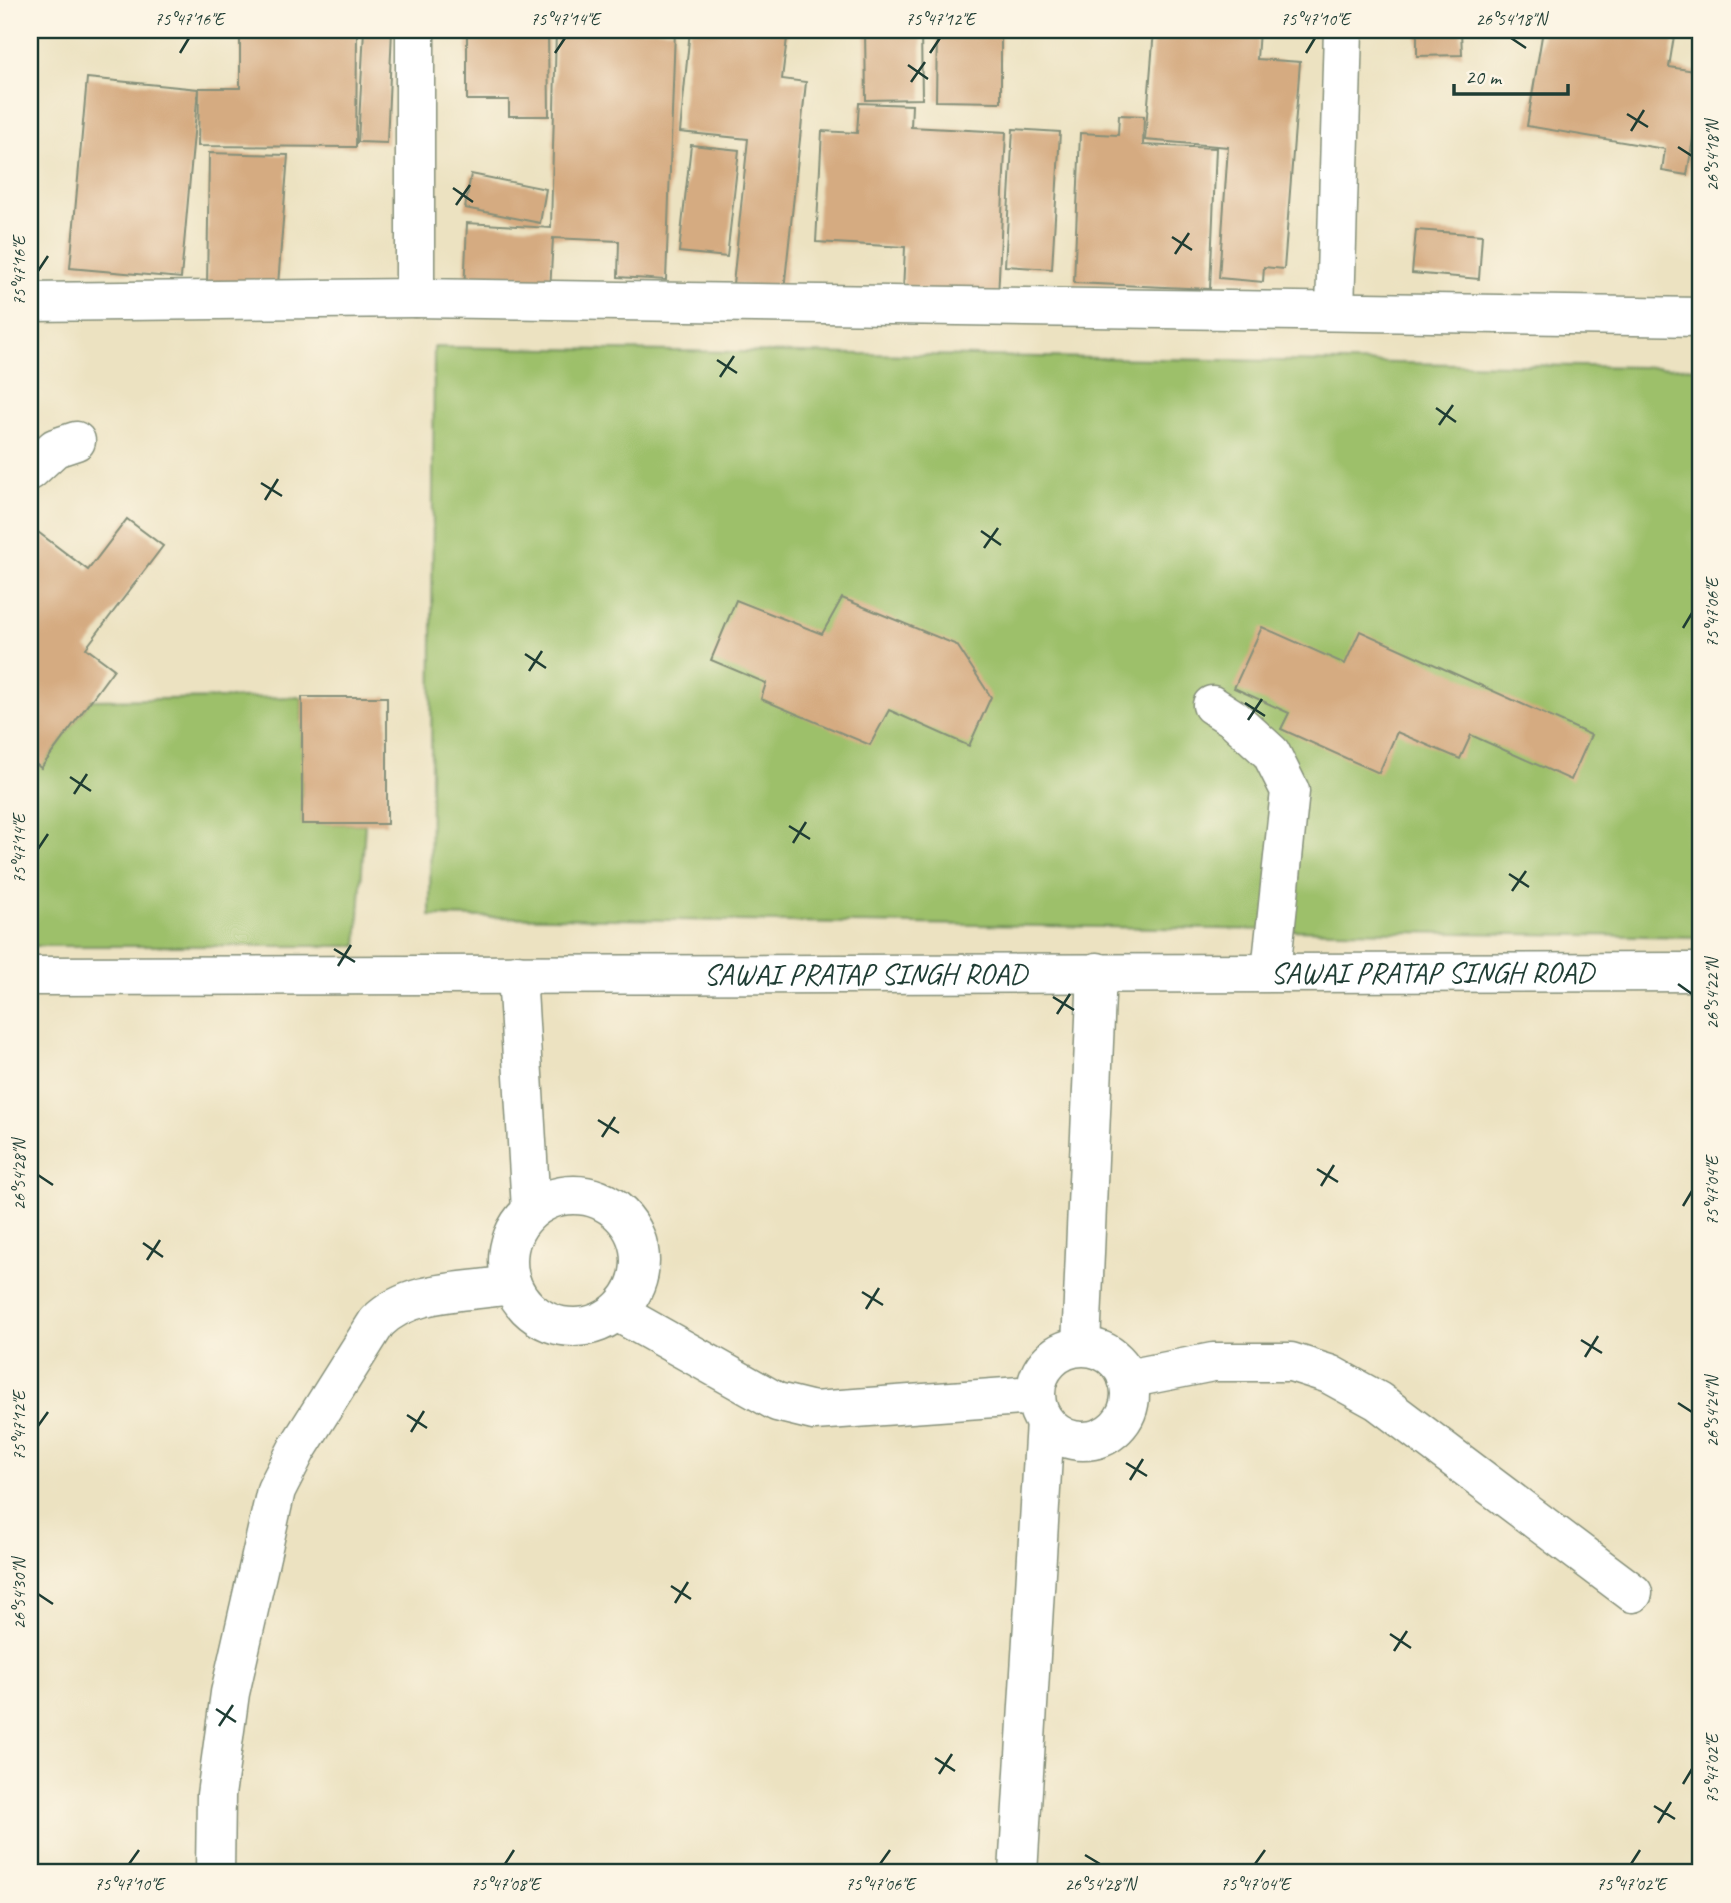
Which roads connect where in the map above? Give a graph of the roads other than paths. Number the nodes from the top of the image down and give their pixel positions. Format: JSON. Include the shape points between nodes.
{"nodes":[{"id":1,"x":415,"y":30,"type":"edge"},
{"id":2,"x":1343,"y":30,"type":"edge"},
{"id":3,"x":415,"y":298,"type":"junction"},
{"id":4,"x":30,"y":302,"type":"edge"},
{"id":5,"x":1335,"y":311,"type":"junction"},
{"id":6,"x":1701,"y":317,"type":"edge"},
{"id":7,"x":76,"y":441,"type":"dead end"},
{"id":8,"x":30,"y":471,"type":"edge"},
{"id":9,"x":1212,"y":705,"type":"dead end"},
{"id":10,"x":1271,"y":971,"type":"junction"},
{"id":11,"x":1097,"y":972,"type":"junction"},
{"id":12,"x":1701,"y":972,"type":"edge"},
{"id":13,"x":517,"y":974,"type":"junction"},
{"id":14,"x":30,"y":976,"type":"edge"},
{"id":15,"x":531,"y":1209,"type":"junction"},
{"id":16,"x":512,"y":1285,"type":"junction"},
{"id":17,"x":617,"y":1312,"type":"junction"},
{"id":18,"x":1081,"y":1346,"type":"junction"},
{"id":19,"x":1127,"y":1378,"type":"junction"},
{"id":20,"x":1040,"y":1408,"type":"junction"},
{"id":21,"x":1633,"y":1593,"type":"dead end"},
{"id":22,"x":215,"y":1873,"type":"edge"},
{"id":23,"x":1018,"y":1873,"type":"edge"}],
"edges":[{"from":1,"to":3,"type":"street"},
{"from":2,"to":5,"type":"street"},
{"from":3,"to":4,"type":"street"},
{"from":3,"to":5,"type":"street"},
{"from":5,"to":6,"type":"street"},
{"from":7,"to":8,"type":"street","via":[[55,448]]},
{"from":9,"to":10,"type":"street","via":[[1271,753],[1290,791]]},
{"from":10,"to":11,"type":"street","name":"SAWAI PRATAP SINGH ROAD"},
{"from":10,"to":12,"type":"street","name":"SAWAI PRATAP SINGH ROAD"},
{"from":11,"to":13,"type":"street","name":"SAWAI PRATAP SINGH ROAD"},
{"from":11,"to":18,"type":"street"},
{"from":13,"to":14,"type":"street","name":"SAWAI PRATAP SINGH ROAD"},
{"from":13,"to":15,"type":"street"},
{"from":15,"to":16,"type":"street","via":[[509,1244],[507,1265]]},
{"from":15,"to":17,"type":"street","via":[[548,1198],[569,1194],[590,1196],[625,1217],[641,1256],[631,1296]]},
{"from":16,"to":17,"type":"street","via":[[538,1317],[558,1325],[579,1328]]},
{"from":16,"to":22,"type":"street","via":[[394,1306],[377,1322],[282,1475],[230,1693],[216,1795]]},
{"from":17,"to":20,"type":"street","via":[[777,1402],[814,1411]]},
{"from":18,"to":19,"type":"street","via":[[1110,1355]]},
{"from":18,"to":20,"type":"street","via":[[1054,1356],[1040,1374]]},
{"from":19,"to":20,"type":"street","via":[[1128,1408],[1112,1432],[1098,1439],[1067,1440]]},
{"from":19,"to":21,"type":"street","via":[[1213,1362],[1291,1362],[1329,1374],[1378,1401]]},
{"from":20,"to":23,"type":"street"}]}
